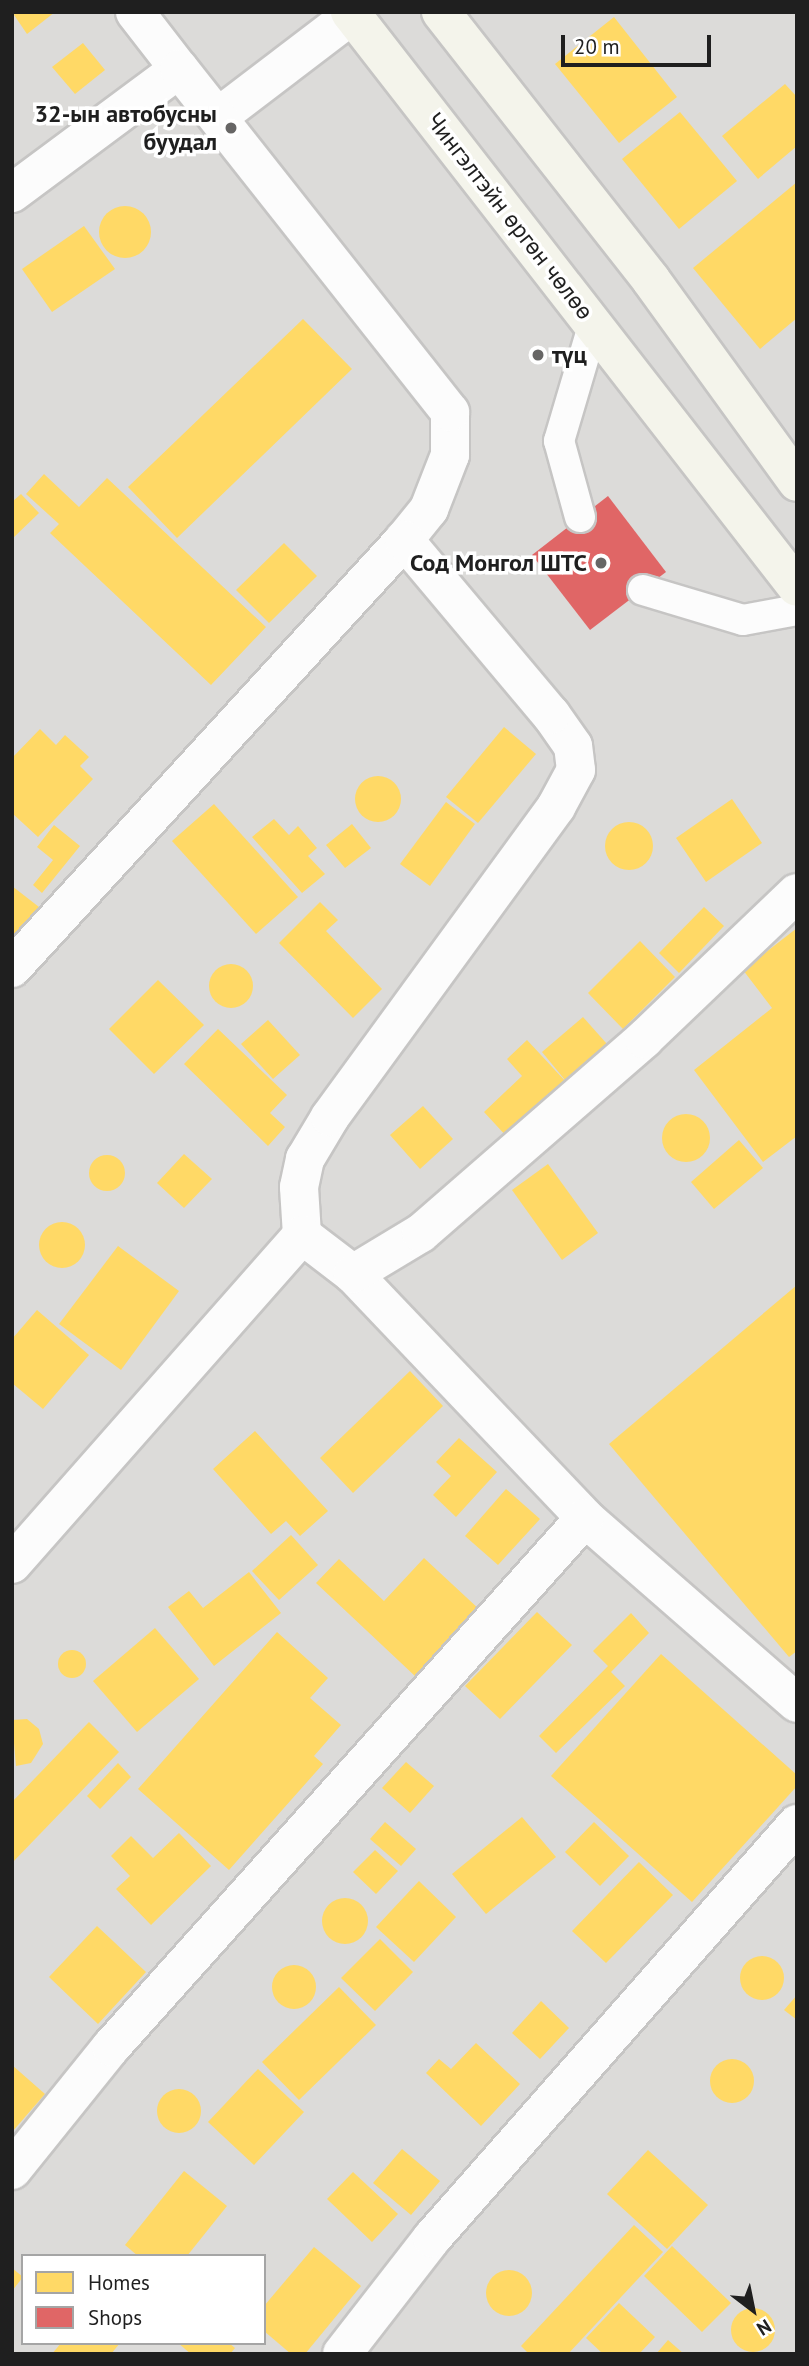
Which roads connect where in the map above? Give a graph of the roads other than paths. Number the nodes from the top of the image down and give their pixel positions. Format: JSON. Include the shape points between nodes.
{"nodes":[{"id":1,"x":135,"y":12,"type":"edge"},
{"id":2,"x":441,"y":12,"type":"edge"},
{"id":3,"x":351,"y":14,"type":"edge"},
{"id":4,"x":179,"y":69,"type":"junction"},
{"id":5,"x":218,"y":117,"type":"junction"},
{"id":6,"x":12,"y":193,"type":"edge"},
{"id":7,"x":594,"y":323,"type":"junction"},
{"id":8,"x":797,"y":482,"type":"edge"},
{"id":9,"x":580,"y":517,"type":"dead end"},
{"id":10,"x":404,"y":540,"type":"junction"},
{"id":11,"x":797,"y":587,"type":"edge"},
{"id":12,"x":643,"y":590,"type":"dead end"},
{"id":13,"x":797,"y":610,"type":"edge"},
{"id":14,"x":797,"y":893,"type":"edge"},
{"id":15,"x":12,"y":968,"type":"edge"},
{"id":16,"x":302,"y":1235,"type":"junction"},
{"id":17,"x":353,"y":1274,"type":"junction"},
{"id":18,"x":585,"y":1518,"type":"junction"},
{"id":19,"x":12,"y":1564,"type":"edge"},
{"id":20,"x":797,"y":1703,"type":"edge"},
{"id":21,"x":797,"y":1824,"type":"edge"},
{"id":22,"x":12,"y":2170,"type":"edge"},
{"id":23,"x":342,"y":2354,"type":"edge"}],
"edges":[{"from":1,"to":4,"type":"street"},
{"from":2,"to":8,"type":"main road","via":[[651,280]]},
{"from":3,"to":5,"type":"street"},
{"from":3,"to":7,"type":"main road","name":"Чингэлтэйн өргөн чөлөө"},
{"from":4,"to":5,"type":"street"},
{"from":4,"to":6,"type":"street"},
{"from":5,"to":10,"type":"street","via":[[450,412],[450,455],[429,509]]},
{"from":7,"to":9,"type":"lane","via":[[559,442]]},
{"from":7,"to":11,"type":"main road","name":"Чингэлтэйн өргөн чөлөө"},
{"from":10,"to":15,"type":"street"},
{"from":10,"to":16,"type":"street","via":[[551,715],[573,746],[576,770],[556,807],[305,1159],[299,1187]]},
{"from":12,"to":13,"type":"lane","via":[[743,620]]},
{"from":14,"to":17,"type":"street","via":[[644,1039],[465,1199],[421,1233]]},
{"from":16,"to":17,"type":"street"},
{"from":16,"to":19,"type":"street"},
{"from":17,"to":18,"type":"street"},
{"from":18,"to":20,"type":"street"},
{"from":18,"to":22,"type":"street","via":[[111,2047]]},
{"from":21,"to":23,"type":"street","via":[[432,2238]]}]}
